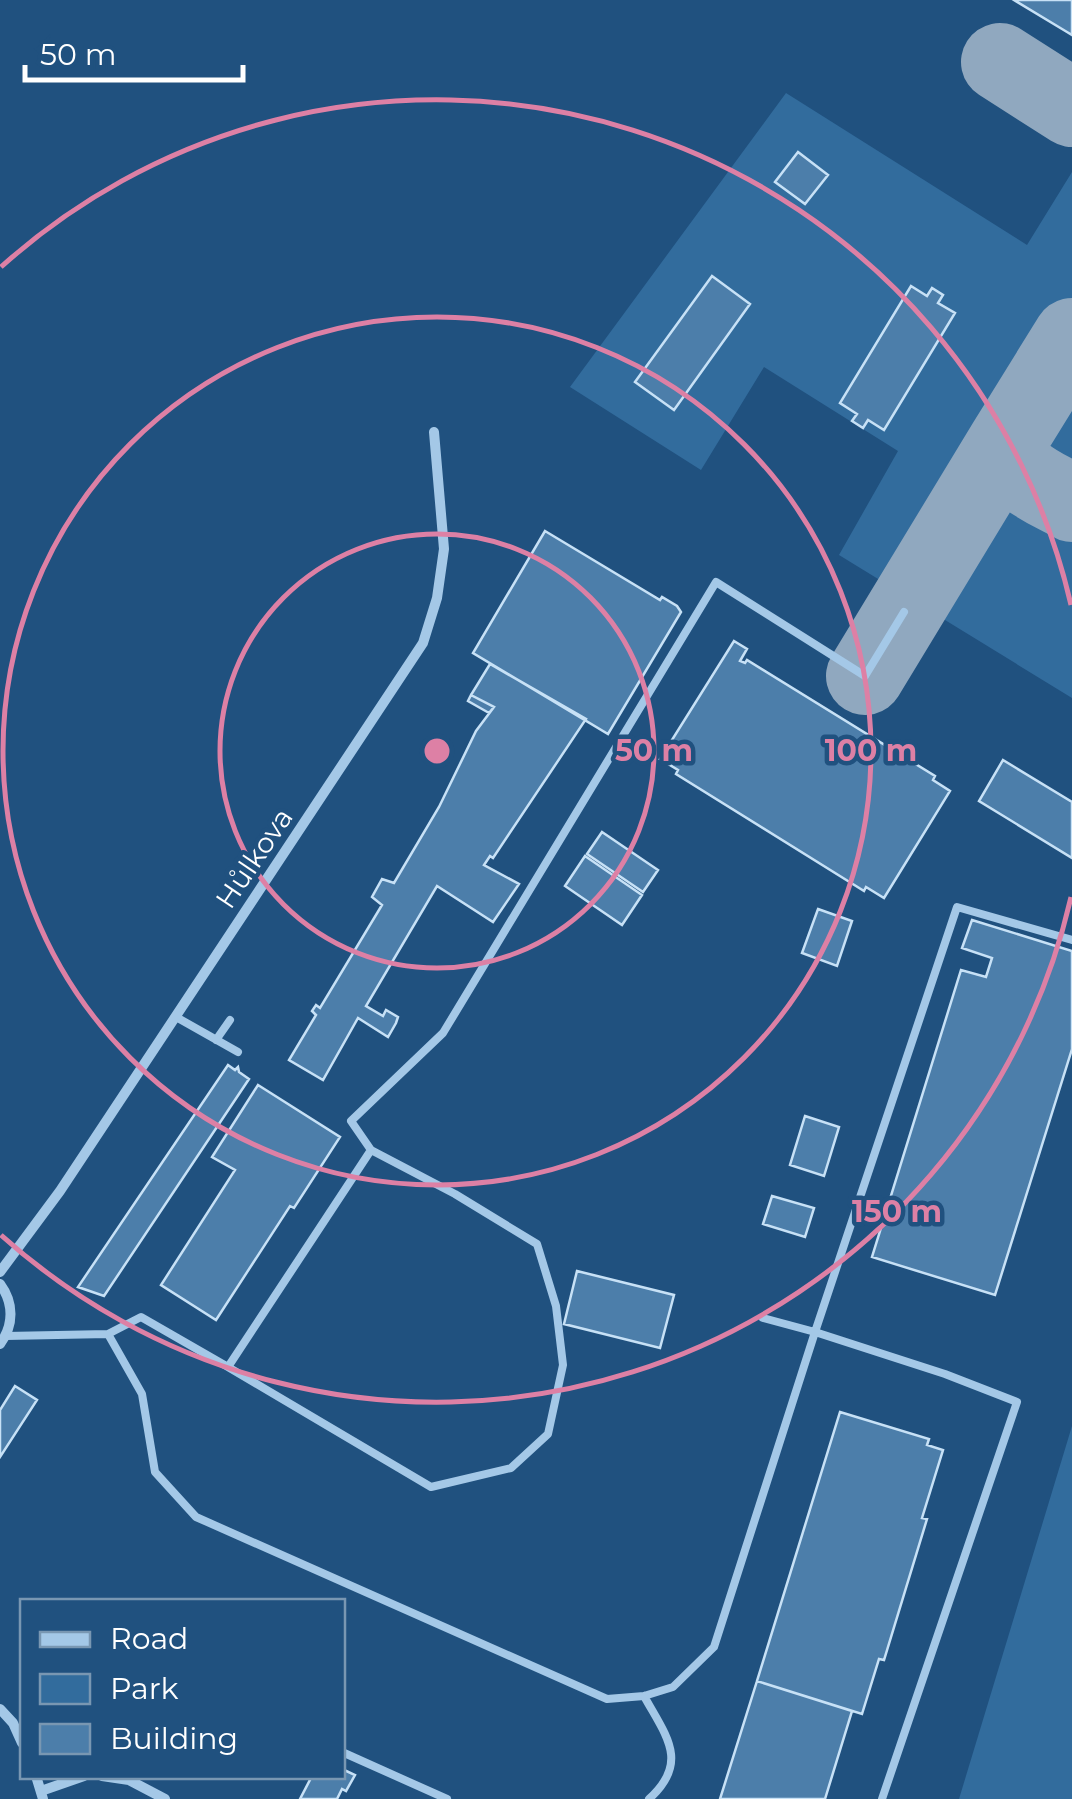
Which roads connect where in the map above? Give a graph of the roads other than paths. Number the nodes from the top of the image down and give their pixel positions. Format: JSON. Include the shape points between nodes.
{"nodes":[{"id":1,"x":434,"y":432,"type":"dead end"},
{"id":2,"x":904,"y":612,"type":"dead end"},
{"id":3,"x":1072,"y":940,"type":"edge"},
{"id":4,"x":176,"y":1017,"type":"junction"},
{"id":5,"x":230,"y":1020,"type":"dead end"},
{"id":6,"x":216,"y":1040,"type":"junction"},
{"id":7,"x":238,"y":1052,"type":"dead end"},
{"id":8,"x":371,"y":1150,"type":"junction"},
{"id":9,"x":0,"y":1272,"type":"edge"},
{"id":10,"x":0,"y":1284,"type":"edge"},
{"id":11,"x":762,"y":1318,"type":"dead end"},
{"id":12,"x":815,"y":1332,"type":"junction"},
{"id":13,"x":108,"y":1334,"type":"junction"},
{"id":14,"x":3,"y":1340,"type":"edge"},
{"id":15,"x":228,"y":1368,"type":"junction"},
{"id":16,"x":644,"y":1696,"type":"junction"},
{"id":17,"x":0,"y":1708,"type":"edge"},
{"id":18,"x":20,"y":1739,"type":"edge"},
{"id":19,"x":345,"y":1753,"type":"edge"},
{"id":20,"x":77,"y":1779,"type":"edge"},
{"id":21,"x":122,"y":1779,"type":"edge"},
{"id":22,"x":42,"y":1795,"type":"edge"},
{"id":23,"x":165,"y":1799,"type":"edge"},
{"id":24,"x":447,"y":1799,"type":"edge"},
{"id":25,"x":649,"y":1799,"type":"edge"},
{"id":26,"x":882,"y":1799,"type":"edge"}],
"edges":[{"from":1,"to":4,"type":"street","name":"Hůlkova","via":[[444,549],[423,643]]},
{"from":2,"to":8,"type":"lane","via":[[865,676],[716,582],[443,1034],[350,1121]]},
{"from":3,"to":12,"type":"lane","via":[[957,907]]},
{"from":4,"to":6,"type":"lane"},
{"from":4,"to":9,"type":"street","name":"Hůlkova"},
{"from":5,"to":6,"type":"lane"},
{"from":6,"to":7,"type":"lane"},
{"from":8,"to":15,"type":"lane"},
{"from":8,"to":15,"type":"lane","via":[[537,1244],[556,1306],[563,1365],[548,1434],[511,1468],[431,1486]]},
{"from":10,"to":14,"type":"street","via":[[10,1305]]},
{"from":11,"to":12,"type":"lane"},
{"from":12,"to":16,"type":"lane","via":[[714,1647],[673,1687]]},
{"from":12,"to":26,"type":"lane","via":[[1018,1402]]},
{"from":13,"to":14,"type":"lane"},
{"from":13,"to":15,"type":"lane","via":[[141,1316]]},
{"from":13,"to":16,"type":"lane","via":[[142,1394],[155,1472],[196,1517],[607,1699]]},
{"from":16,"to":25,"type":"lane","via":[[672,1747],[666,1783]]},
{"from":17,"to":18,"type":"street"},
{"from":19,"to":24,"type":"lane"},
{"from":20,"to":22,"type":"street"},
{"from":21,"to":23,"type":"street"}]}
